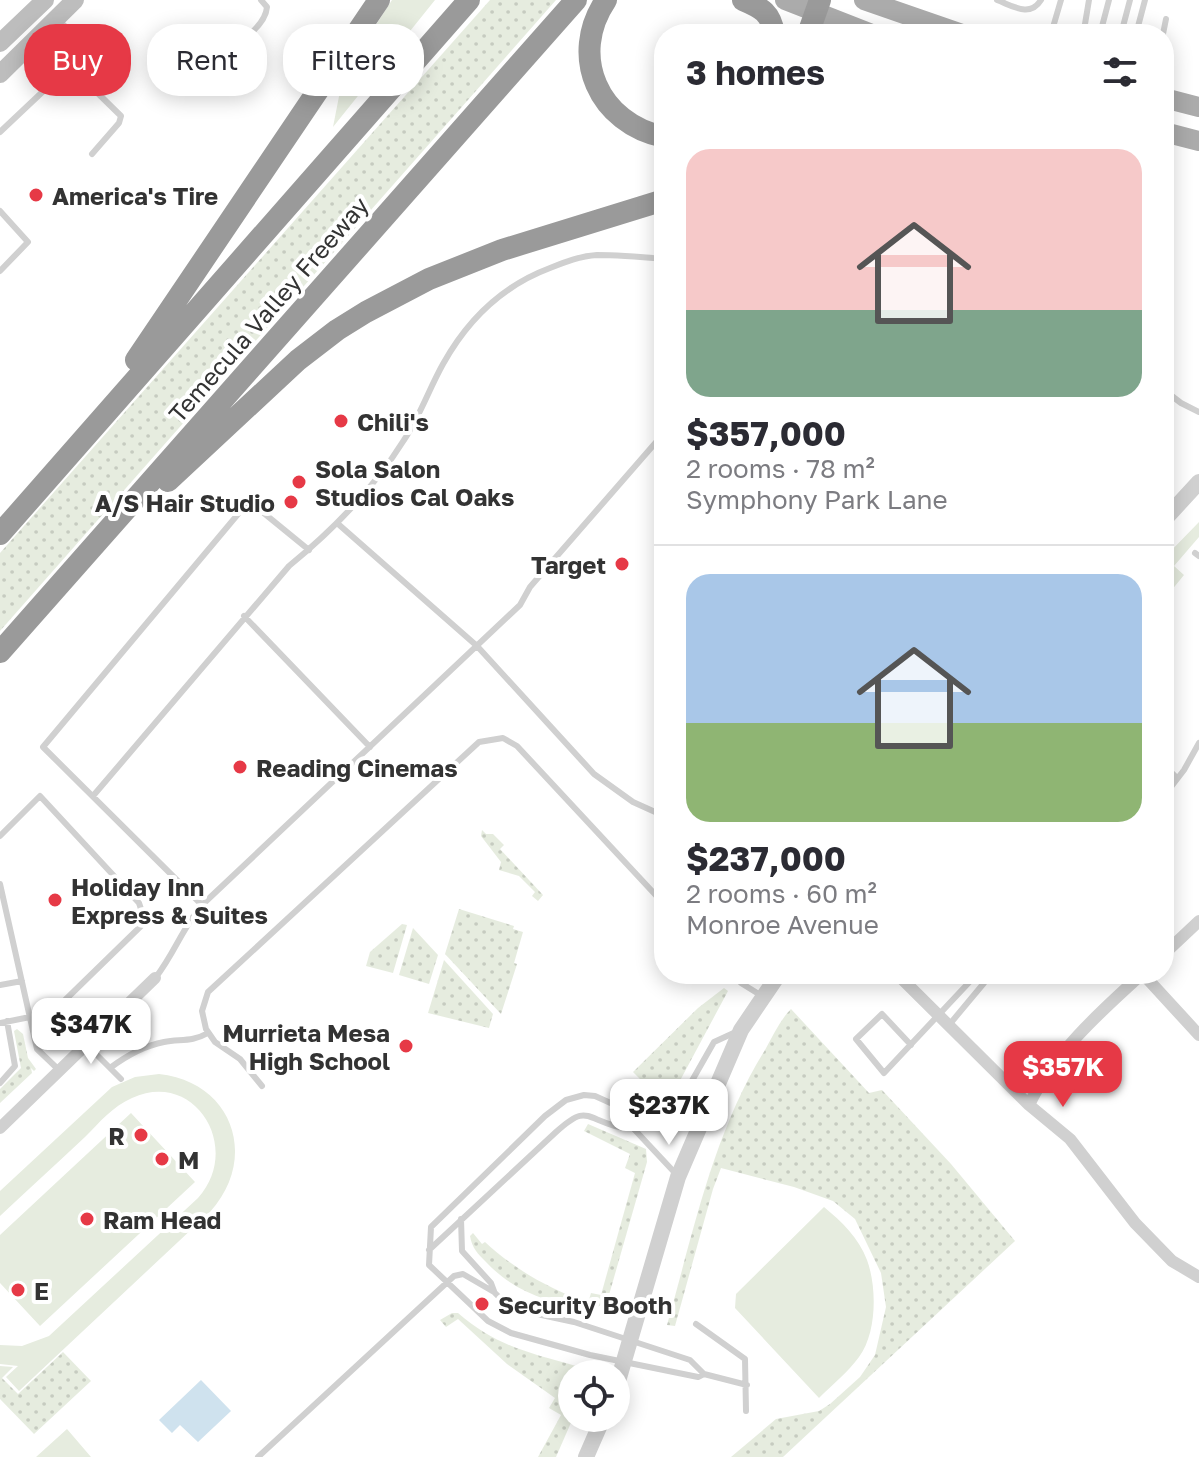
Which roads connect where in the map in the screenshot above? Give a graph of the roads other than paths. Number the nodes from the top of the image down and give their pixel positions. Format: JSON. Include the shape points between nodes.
{"nodes":[{"id":1,"x":45,"y":0,"type":"edge"},
{"id":2,"x":75,"y":0,"type":"edge"},
{"id":3,"x":261,"y":0,"type":"edge"},
{"id":4,"x":379,"y":0,"type":"edge"},
{"id":5,"x":460,"y":0,"type":"edge"},
{"id":6,"x":469,"y":0,"type":"edge"},
{"id":7,"x":576,"y":0,"type":"edge"},
{"id":8,"x":606,"y":0,"type":"edge"},
{"id":9,"x":743,"y":0,"type":"edge"},
{"id":10,"x":785,"y":0,"type":"edge"},
{"id":11,"x":864,"y":0,"type":"edge"},
{"id":12,"x":997,"y":0,"type":"edge"},
{"id":13,"x":1041,"y":0,"type":"edge"},
{"id":14,"x":1061,"y":0,"type":"edge"},
{"id":15,"x":1089,"y":0,"type":"edge"},
{"id":16,"x":1109,"y":0,"type":"edge"},
{"id":17,"x":1130,"y":0,"type":"edge"},
{"id":18,"x":1145,"y":0,"type":"edge"},
{"id":19,"x":818,"y":6,"type":"edge"},
{"id":20,"x":57,"y":19,"type":"junction"},
{"id":21,"x":1166,"y":19,"type":"dead end"},
{"id":22,"x":63,"y":24,"type":"edge"},
{"id":23,"x":259,"y":24,"type":"edge"},
{"id":24,"x":772,"y":24,"type":"edge"},
{"id":25,"x":853,"y":24,"type":"edge"},
{"id":26,"x":933,"y":24,"type":"edge"},
{"id":27,"x":1054,"y":24,"type":"edge"},
{"id":28,"x":1085,"y":24,"type":"edge"},
{"id":29,"x":1101,"y":24,"type":"edge"},
{"id":30,"x":1124,"y":24,"type":"edge"},
{"id":31,"x":1139,"y":24,"type":"edge"},
{"id":32,"x":1165,"y":24,"type":"edge"},
{"id":33,"x":0,"y":43,"type":"edge"},
{"id":34,"x":424,"y":47,"type":"edge"},
{"id":35,"x":424,"y":50,"type":"edge"},
{"id":36,"x":0,"y":74,"type":"edge"},
{"id":37,"x":38,"y":96,"type":"edge"},
{"id":38,"x":101,"y":96,"type":"edge"},
{"id":39,"x":383,"y":96,"type":"edge"},
{"id":40,"x":1174,"y":101,"type":"edge"},
{"id":41,"x":1199,"y":107,"type":"edge"},
{"id":42,"x":0,"y":132,"type":"edge"},
{"id":43,"x":654,"y":134,"type":"edge"},
{"id":44,"x":1174,"y":135,"type":"edge"},
{"id":45,"x":1199,"y":141,"type":"edge"},
{"id":46,"x":92,"y":154,"type":"dead end"},
{"id":47,"x":654,"y":203,"type":"edge"},
{"id":48,"x":0,"y":211,"type":"edge"},
{"id":49,"x":654,"y":258,"type":"edge"},
{"id":50,"x":0,"y":271,"type":"edge"},
{"id":51,"x":1174,"y":398,"type":"edge"},
{"id":52,"x":1199,"y":412,"type":"edge"},
{"id":53,"x":654,"y":444,"type":"edge"},
{"id":54,"x":75,"y":449,"type":"junction"},
{"id":55,"x":1199,"y":482,"type":"edge"},
{"id":56,"x":1174,"y":510,"type":"edge"},
{"id":57,"x":337,"y":523,"type":"junction"},
{"id":58,"x":106,"y":532,"type":"junction"},
{"id":59,"x":0,"y":534,"type":"edge"},
{"id":60,"x":309,"y":550,"type":"junction"},
{"id":61,"x":244,"y":616,"type":"junction"},
{"id":62,"x":477,"y":646,"type":"junction"},
{"id":63,"x":0,"y":652,"type":"edge"},
{"id":64,"x":1199,"y":743,"type":"edge"},
{"id":65,"x":370,"y":747,"type":"junction"},
{"id":66,"x":1174,"y":775,"type":"edge"},
{"id":67,"x":1177,"y":778,"type":"junction"},
{"id":68,"x":1174,"y":782,"type":"edge"},
{"id":69,"x":93,"y":796,"type":"junction"},
{"id":70,"x":654,"y":811,"type":"edge"},
{"id":71,"x":0,"y":836,"type":"edge"},
{"id":72,"x":0,"y":884,"type":"edge"},
{"id":73,"x":654,"y":893,"type":"edge"},
{"id":74,"x":202,"y":905,"type":"junction"},
{"id":75,"x":1199,"y":921,"type":"edge"},
{"id":76,"x":1174,"y":945,"type":"edge"},
{"id":77,"x":155,"y":978,"type":"joint"},
{"id":78,"x":22,"y":981,"type":"junction"},
{"id":79,"x":743,"y":984,"type":"edge"},
{"id":80,"x":771,"y":984,"type":"edge"},
{"id":81,"x":907,"y":984,"type":"edge"},
{"id":82,"x":968,"y":984,"type":"edge"},
{"id":83,"x":972,"y":984,"type":"edge"},
{"id":84,"x":981,"y":984,"type":"edge"},
{"id":85,"x":1132,"y":984,"type":"edge"},
{"id":86,"x":1152,"y":984,"type":"edge"},
{"id":87,"x":0,"y":985,"type":"edge"},
{"id":88,"x":978,"y":990,"type":"junction"},
{"id":89,"x":762,"y":996,"type":"junction"},
{"id":90,"x":939,"y":1015,"type":"junction"},
{"id":91,"x":30,"y":1017,"type":"junction"},
{"id":92,"x":4,"y":1022,"type":"edge"},
{"id":93,"x":949,"y":1025,"type":"junction"},
{"id":94,"x":741,"y":1030,"type":"junction"},
{"id":95,"x":208,"y":1033,"type":"junction"},
{"id":96,"x":1199,"y":1035,"type":"edge"},
{"id":97,"x":87,"y":1045,"type":"junction"},
{"id":98,"x":911,"y":1045,"type":"junction"},
{"id":99,"x":110,"y":1068,"type":"junction"},
{"id":100,"x":60,"y":1071,"type":"junction"},
{"id":101,"x":121,"y":1079,"type":"dead end"},
{"id":102,"x":0,"y":1083,"type":"edge"},
{"id":103,"x":262,"y":1086,"type":"dead end"},
{"id":104,"x":1029,"y":1105,"type":"junction"},
{"id":105,"x":0,"y":1128,"type":"edge"},
{"id":106,"x":633,"y":1128,"type":"junction"},
{"id":107,"x":678,"y":1177,"type":"junction"},
{"id":108,"x":461,"y":1219,"type":"junction"},
{"id":109,"x":429,"y":1250,"type":"junction"},
{"id":110,"x":1199,"y":1277,"type":"edge"},
{"id":111,"x":446,"y":1284,"type":"junction"},
{"id":112,"x":494,"y":1292,"type":"junction"},
{"id":113,"x":696,"y":1324,"type":"dead end"},
{"id":114,"x":631,"y":1342,"type":"junction"},
{"id":115,"x":617,"y":1360,"type":"edge"},
{"id":116,"x":626,"y":1360,"type":"edge"},
{"id":117,"x":630,"y":1363,"type":"edge"},
{"id":118,"x":704,"y":1374,"type":"junction"},
{"id":119,"x":747,"y":1385,"type":"junction"},
{"id":120,"x":746,"y":1411,"type":"dead end"},
{"id":121,"x":597,"y":1432,"type":"edge"},
{"id":122,"x":258,"y":1457,"type":"edge"},
{"id":123,"x":586,"y":1457,"type":"edge"}],
"edges":[{"from":1,"to":33,"type":"main road"},
{"from":2,"to":20,"type":"main road"},
{"from":3,"to":23,"type":"lane","via":[[267,13]]},
{"from":4,"to":54,"type":"highway"},
{"from":5,"to":34,"type":"highway"},
{"from":6,"to":35,"type":"highway"},
{"from":7,"to":58,"type":"highway","name":"Temecula Valley Freeway"},
{"from":8,"to":43,"type":"highway","via":[[591,34],[594,80],[618,116]]},
{"from":9,"to":24,"type":"highway","via":[[763,9]]},
{"from":10,"to":19,"type":"main road"},
{"from":11,"to":26,"type":"main road"},
{"from":12,"to":13,"type":"lane","via":[[1027,11]]},
{"from":14,"to":27,"type":"lane"},
{"from":15,"to":28,"type":"lane"},
{"from":16,"to":29,"type":"lane"},
{"from":17,"to":30,"type":"lane"},
{"from":18,"to":31,"type":"lane"},
{"from":19,"to":25,"type":"main road"},
{"from":20,"to":22,"type":"lane"},
{"from":20,"to":36,"type":"main road"},
{"from":21,"to":32,"type":"lane"},
{"from":37,"to":42,"type":"lane"},
{"from":38,"to":46,"type":"lane","via":[[121,116]]},
{"from":39,"to":54,"type":"highway"},
{"from":40,"to":41,"type":"main road"},
{"from":44,"to":45,"type":"main road"},
{"from":47,"to":58,"type":"highway","via":[[458,266],[346,324],[298,360]]},
{"from":48,"to":50,"type":"lane","via":[[28,242]]},
{"from":49,"to":57,"type":"lane","via":[[572,259],[524,278],[497,297],[465,330],[443,364],[395,455]]},
{"from":51,"to":52,"type":"lane"},
{"from":53,"to":62,"type":"lane","via":[[520,605]]},
{"from":54,"to":59,"type":"highway"},
{"from":55,"to":56,"type":"street"},
{"from":57,"to":60,"type":"lane"},
{"from":57,"to":62,"type":"lane"},
{"from":58,"to":63,"type":"highway","name":"Temecula Valley Freeway"},
{"from":60,"to":61,"type":"lane"},
{"from":60,"to":69,"type":"lane","via":[[249,501],[43,747]]},
{"from":61,"to":65,"type":"lane"},
{"from":61,"to":69,"type":"lane"},
{"from":62,"to":65,"type":"lane"},
{"from":62,"to":70,"type":"lane","via":[[594,774]]},
{"from":64,"to":67,"type":"lane"},
{"from":65,"to":74,"type":"lane"},
{"from":66,"to":67,"type":"lane"},
{"from":67,"to":68,"type":"lane"},
{"from":69,"to":74,"type":"lane"},
{"from":71,"to":91,"type":"lane","via":[[40,796],[139,903],[143,915],[141,926],[62,1003]]},
{"from":72,"to":78,"type":"lane"},
{"from":73,"to":95,"type":"lane","via":[[517,746],[503,738],[479,742],[213,985],[202,1011]]},
{"from":74,"to":77,"type":"lane"},
{"from":75,"to":76,"type":"street"},
{"from":77,"to":97,"type":"street"},
{"from":78,"to":87,"type":"lane"},
{"from":78,"to":91,"type":"lane"},
{"from":79,"to":89,"type":"lane"},
{"from":80,"to":89,"type":"street"},
{"from":81,"to":90,"type":"street"},
{"from":82,"to":90,"type":"lane"},
{"from":83,"to":88,"type":"lane"},
{"from":84,"to":88,"type":"lane"},
{"from":85,"to":104,"type":"street","via":[[1042,1078]]},
{"from":86,"to":96,"type":"street"},
{"from":88,"to":93,"type":"lane"},
{"from":89,"to":94,"type":"street"},
{"from":90,"to":93,"type":"street"},
{"from":90,"to":98,"type":"lane"},
{"from":91,"to":92,"type":"lane"},
{"from":91,"to":100,"type":"lane","via":[[37,1049]]},
{"from":92,"to":102,"type":"lane","via":[[15,1066]]},
{"from":93,"to":104,"type":"street"},
{"from":94,"to":106,"type":"lane","via":[[714,1042],[662,1125]]},
{"from":94,"to":107,"type":"street"},
{"from":95,"to":99,"type":"lane","via":[[138,1050]]},
{"from":95,"to":103,"type":"lane"},
{"from":97,"to":99,"type":"lane"},
{"from":97,"to":100,"type":"street"},
{"from":98,"to":98,"type":"lane","via":[[884,1073],[856,1039],[882,1014]]},
{"from":99,"to":101,"type":"lane"},
{"from":100,"to":105,"type":"street"},
{"from":104,"to":110,"type":"street","via":[[1070,1139],[1135,1223],[1172,1261]]},
{"from":106,"to":107,"type":"lane"},
{"from":106,"to":108,"type":"lane","via":[[579,1115]]},
{"from":106,"to":109,"type":"lane","via":[[626,1110],[595,1096],[566,1100],[443,1213],[431,1227]]},
{"from":107,"to":114,"type":"street"},
{"from":108,"to":109,"type":"lane"},
{"from":108,"to":112,"type":"lane","via":[[462,1251]]},
{"from":109,"to":111,"type":"lane","via":[[429,1265]]},
{"from":111,"to":112,"type":"lane","via":[[463,1274]]},
{"from":111,"to":115,"type":"lane","via":[[488,1321],[511,1333]]},
{"from":111,"to":122,"type":"lane"},
{"from":112,"to":114,"type":"lane","via":[[523,1311]]},
{"from":113,"to":119,"type":"lane","via":[[745,1359]]},
{"from":114,"to":116,"type":"street"},
{"from":114,"to":118,"type":"lane","via":[[690,1360]]},
{"from":117,"to":118,"type":"lane"},
{"from":118,"to":119,"type":"lane"},
{"from":119,"to":120,"type":"lane"},
{"from":121,"to":123,"type":"street"}]}
